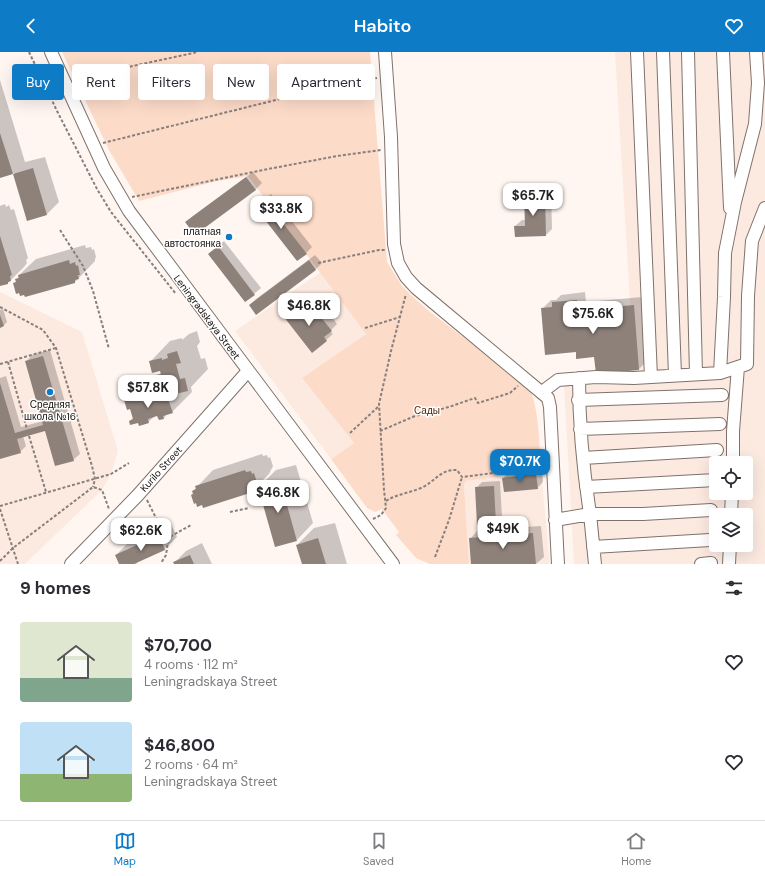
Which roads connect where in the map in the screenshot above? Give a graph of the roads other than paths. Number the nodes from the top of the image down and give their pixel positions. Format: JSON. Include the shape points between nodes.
{"nodes":[{"id":1,"x":50,"y":52,"type":"edge"},
{"id":2,"x":385,"y":52,"type":"edge"},
{"id":3,"x":637,"y":52,"type":"edge"},
{"id":4,"x":663,"y":52,"type":"edge"},
{"id":5,"x":688,"y":52,"type":"edge"},
{"id":6,"x":723,"y":52,"type":"edge"},
{"id":7,"x":756,"y":52,"type":"edge"},
{"id":8,"x":765,"y":208,"type":"edge"},
{"id":9,"x":731,"y":225,"type":"junction"},
{"id":10,"x":738,"y":367,"type":"junction"},
{"id":11,"x":248,"y":371,"type":"junction"},
{"id":12,"x":720,"y":373,"type":"junction"},
{"id":13,"x":696,"y":374,"type":"junction"},
{"id":14,"x":675,"y":375,"type":"junction"},
{"id":15,"x":651,"y":377,"type":"junction"},
{"id":16,"x":579,"y":378,"type":"junction"},
{"id":17,"x":542,"y":392,"type":"junction"},
{"id":18,"x":722,"y":395,"type":"dead end"},
{"id":19,"x":578,"y":400,"type":"junction"},
{"id":20,"x":720,"y":424,"type":"dead end"},
{"id":21,"x":580,"y":429,"type":"junction"},
{"id":22,"x":717,"y":450,"type":"dead end"},
{"id":23,"x":733,"y":456,"type":"edge"},
{"id":24,"x":583,"y":458,"type":"junction"},
{"id":25,"x":709,"y":480,"type":"edge"},
{"id":26,"x":586,"y":487,"type":"junction"},
{"id":27,"x":709,"y":510,"type":"edge"},
{"id":28,"x":590,"y":514,"type":"junction"},
{"id":29,"x":555,"y":520,"type":"junction"},
{"id":30,"x":709,"y":540,"type":"edge"},
{"id":31,"x":593,"y":547,"type":"junction"},
{"id":32,"x":730,"y":552,"type":"edge"},
{"id":33,"x":71,"y":564,"type":"edge"},
{"id":34,"x":393,"y":564,"type":"edge"},
{"id":35,"x":558,"y":564,"type":"edge"},
{"id":36,"x":595,"y":564,"type":"edge"},
{"id":37,"x":729,"y":564,"type":"edge"}],
"edges":[{"from":1,"to":11,"type":"street","name":"Leningradskaya Street","via":[[121,200]]},
{"from":2,"to":17,"type":"street","via":[[395,253],[398,263],[409,281]]},
{"from":3,"to":15,"type":"street"},
{"from":4,"to":14,"type":"street"},
{"from":5,"to":13,"type":"street"},
{"from":6,"to":9,"type":"street"},
{"from":7,"to":9,"type":"street","via":[[758,83],[755,124]]},
{"from":8,"to":10,"type":"street","via":[[752,241],[747,364]]},
{"from":9,"to":12,"type":"street","via":[[725,253]]},
{"from":10,"to":12,"type":"street"},
{"from":10,"to":23,"type":"street"},
{"from":11,"to":33,"type":"street","name":"Kurilo Street","via":[[142,490]]},
{"from":11,"to":34,"type":"street","name":"Leningradskaya Street"},
{"from":12,"to":13,"type":"street"},
{"from":13,"to":14,"type":"street"},
{"from":14,"to":15,"type":"street"},
{"from":15,"to":16,"type":"street"},
{"from":16,"to":17,"type":"street","via":[[558,380]]},
{"from":16,"to":19,"type":"street"},
{"from":17,"to":29,"type":"street","via":[[548,398],[550,407]]},
{"from":18,"to":19,"type":"street"},
{"from":19,"to":21,"type":"street"},
{"from":20,"to":21,"type":"street"},
{"from":21,"to":24,"type":"street"},
{"from":22,"to":24,"type":"street"},
{"from":24,"to":26,"type":"street"},
{"from":25,"to":26,"type":"street"},
{"from":26,"to":28,"type":"street"},
{"from":27,"to":28,"type":"street"},
{"from":28,"to":29,"type":"street"},
{"from":28,"to":31,"type":"street"},
{"from":29,"to":35,"type":"street"},
{"from":30,"to":31,"type":"street"},
{"from":31,"to":36,"type":"street"},
{"from":32,"to":37,"type":"street"}]}
